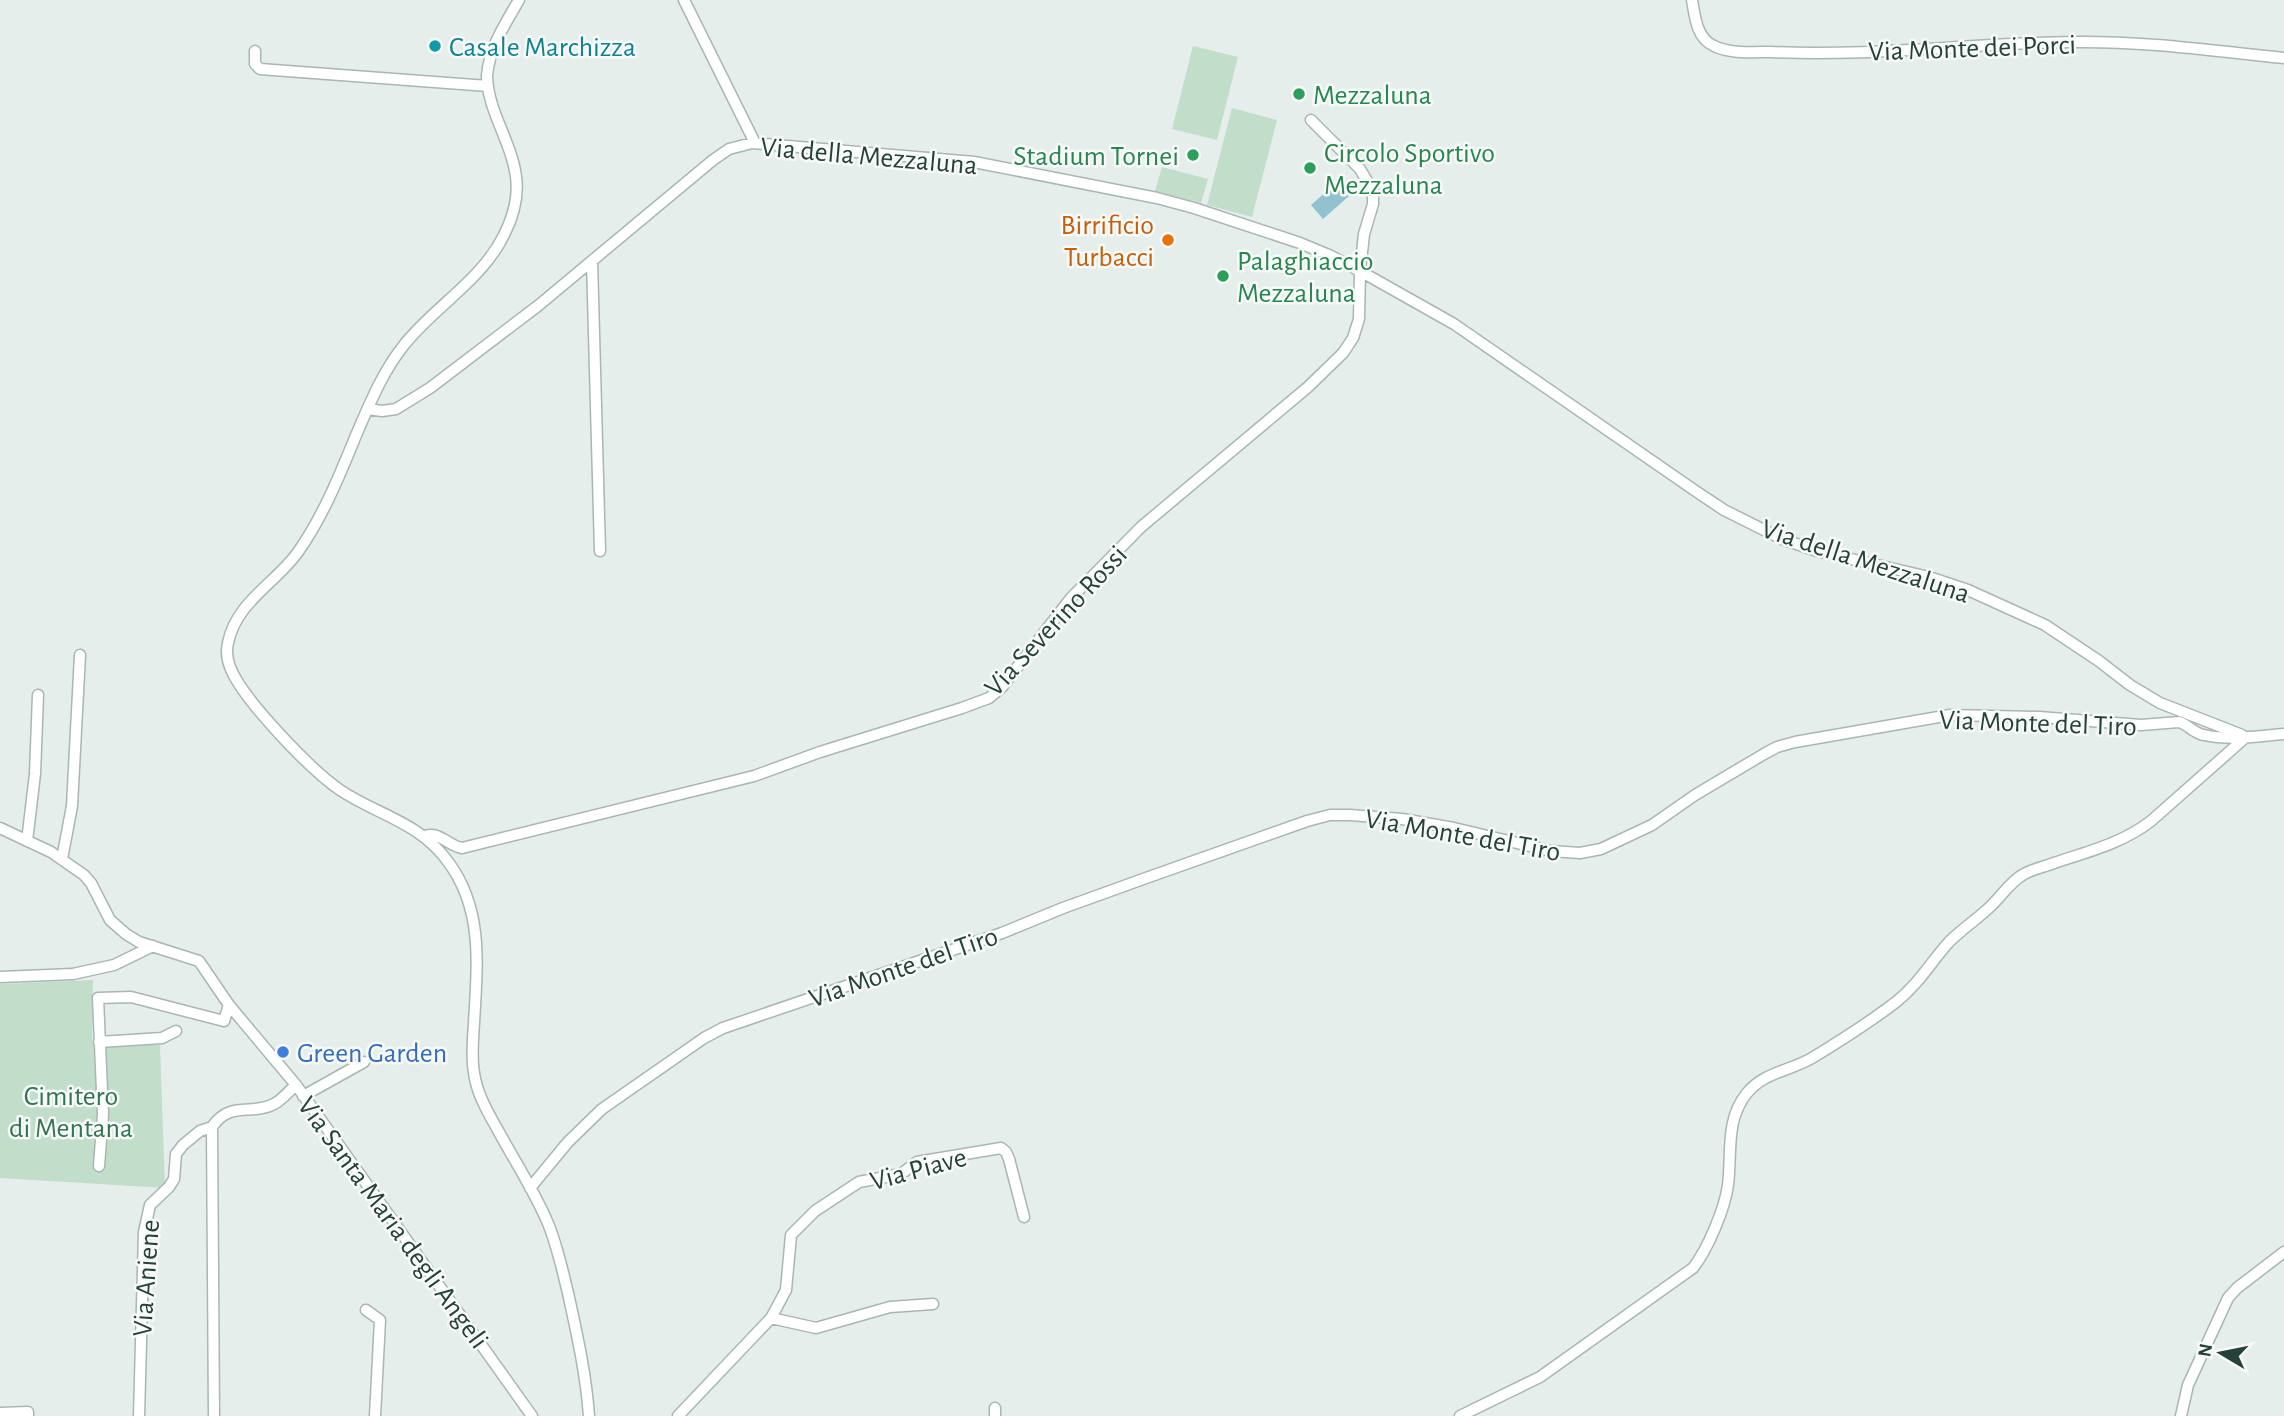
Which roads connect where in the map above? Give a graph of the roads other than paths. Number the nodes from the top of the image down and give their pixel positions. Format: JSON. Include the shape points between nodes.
{"nodes":[{"id":1,"x":519,"y":0,"type":"edge"},
{"id":2,"x":684,"y":0,"type":"edge"},
{"id":3,"x":1692,"y":0,"type":"edge"},
{"id":4,"x":255,"y":51,"type":"dead end"},
{"id":5,"x":2284,"y":58,"type":"edge"},
{"id":6,"x":488,"y":86,"type":"junction"},
{"id":7,"x":1311,"y":120,"type":"dead end"},
{"id":8,"x":755,"y":143,"type":"junction"},
{"id":9,"x":592,"y":261,"type":"junction"},
{"id":10,"x":1360,"y":271,"type":"junction"},
{"id":11,"x":368,"y":409,"type":"junction"},
{"id":12,"x":600,"y":551,"type":"dead end"},
{"id":13,"x":80,"y":655,"type":"dead end"},
{"id":14,"x":37,"y":695,"type":"dead end"},
{"id":15,"x":2284,"y":734,"type":"edge"},
{"id":16,"x":2246,"y":737,"type":"junction"},
{"id":17,"x":0,"y":828,"type":"edge"},
{"id":18,"x":425,"y":836,"type":"junction"},
{"id":19,"x":27,"y":841,"type":"junction"},
{"id":20,"x":62,"y":859,"type":"junction"},
{"id":21,"x":153,"y":947,"type":"junction"},
{"id":22,"x":0,"y":977,"type":"edge"},
{"id":23,"x":229,"y":1005,"type":"junction"},
{"id":24,"x":176,"y":1031,"type":"dead end"},
{"id":25,"x":99,"y":1042,"type":"junction"},
{"id":26,"x":364,"y":1062,"type":"dead end"},
{"id":27,"x":296,"y":1085,"type":"junction"},
{"id":28,"x":303,"y":1096,"type":"junction"},
{"id":29,"x":212,"y":1127,"type":"junction"},
{"id":30,"x":99,"y":1166,"type":"dead end"},
{"id":31,"x":530,"y":1188,"type":"junction"},
{"id":32,"x":1024,"y":1217,"type":"dead end"},
{"id":33,"x":2284,"y":1252,"type":"edge"},
{"id":34,"x":933,"y":1304,"type":"dead end"},
{"id":35,"x":366,"y":1310,"type":"dead end"},
{"id":36,"x":771,"y":1318,"type":"junction"},
{"id":37,"x":0,"y":1412,"type":"edge"},
{"id":38,"x":28,"y":1416,"type":"edge"},
{"id":39,"x":139,"y":1416,"type":"edge"},
{"id":40,"x":214,"y":1416,"type":"edge"},
{"id":41,"x":375,"y":1416,"type":"edge"},
{"id":42,"x":532,"y":1416,"type":"edge"},
{"id":43,"x":589,"y":1416,"type":"edge"},
{"id":44,"x":678,"y":1416,"type":"edge"},
{"id":45,"x":1460,"y":1416,"type":"edge"},
{"id":46,"x":2180,"y":1416,"type":"edge"}],
"edges":[{"from":1,"to":6,"type":"street","via":[[493,51]]},
{"from":2,"to":8,"type":"street"},
{"from":3,"to":5,"type":"street","name":"Via Monte dei Porci","via":[[1703,37],[1713,46],[1729,50],[1796,54],[2117,42]]},
{"from":4,"to":6,"type":"street","via":[[260,69]]},
{"from":6,"to":11,"type":"street","via":[[516,167],[517,193],[509,226],[486,263],[402,347]]},
{"from":7,"to":10,"type":"street","via":[[1360,169],[1373,191]]},
{"from":8,"to":9,"type":"street","name":"Via della Mezzaluna","via":[[732,148],[709,162]]},
{"from":8,"to":10,"type":"street","name":"Via della Mezzaluna","via":[[974,162],[1150,197],[1293,240]]},
{"from":9,"to":11,"type":"street","name":"Via della Mezzaluna","via":[[420,396],[396,409]]},
{"from":9,"to":12,"type":"street"},
{"from":10,"to":16,"type":"street","name":"Via della Mezzaluna","via":[[1454,324],[1724,510],[1817,551],[1968,590],[2054,629],[2160,703]]},
{"from":10,"to":18,"type":"street","name":"Via Severino Rossi","via":[[1359,319],[1343,353],[1149,520],[1076,591],[989,698],[754,776],[550,827],[462,848],[436,835]]},
{"from":11,"to":18,"type":"street","via":[[309,534],[289,564],[257,593],[238,619],[228,639],[227,656],[244,692],[318,773]]},
{"from":13,"to":20,"type":"street","via":[[72,800]]},
{"from":14,"to":19,"type":"street"},
{"from":15,"to":16,"type":"street","name":"Via della Mezzaluna"},
{"from":16,"to":31,"type":"street","name":"Via Monte del Tiro","via":[[2204,736],[2179,722],[2141,725],[1950,715],[1777,747],[1634,835],[1580,853],[1402,819],[1350,814],[1319,818],[723,1028],[601,1109]]},
{"from":16,"to":45,"type":"street","via":[[2136,832],[2017,878],[1896,1002],[1812,1058],[1759,1082],[1736,1112],[1726,1196],[1693,1268],[1540,1377]]},
{"from":17,"to":19,"type":"street","name":"Via Santa Maria degli Angeli"},
{"from":18,"to":31,"type":"street","via":[[454,870],[469,900],[477,945],[475,1079],[486,1110]]},
{"from":19,"to":20,"type":"street","name":"Via Santa Maria degli Angeli"},
{"from":20,"to":21,"type":"street","name":"Via Santa Maria degli Angeli","via":[[89,879],[110,920],[132,938]]},
{"from":21,"to":22,"type":"street","via":[[114,965],[73,974]]},
{"from":21,"to":23,"type":"street","name":"Via Santa Maria degli Angeli","via":[[199,961]]},
{"from":23,"to":25,"type":"street","via":[[224,1021],[131,997],[98,998]]},
{"from":23,"to":27,"type":"street","name":"Via Santa Maria degli Angeli"},
{"from":24,"to":25,"type":"street","via":[[162,1038]]},
{"from":25,"to":30,"type":"street","via":[[103,1114]]},
{"from":26,"to":28,"type":"street"},
{"from":27,"to":28,"type":"street","name":"Via Santa Maria degli Angeli"},
{"from":27,"to":29,"type":"street","name":"Via Aniene","via":[[273,1105],[226,1113]]},
{"from":28,"to":42,"type":"street","name":"Via Santa Maria degli Angeli"},
{"from":29,"to":39,"type":"street","name":"Via Aniene","via":[[200,1131],[176,1154],[174,1179],[150,1205],[144,1232]]},
{"from":29,"to":40,"type":"street"},
{"from":31,"to":43,"type":"street","via":[[559,1258],[582,1359]]},
{"from":32,"to":36,"type":"street","name":"Via Piave","via":[[1009,1159],[1001,1148],[918,1162],[901,1174],[859,1182],[815,1211],[791,1235],[786,1290]]},
{"from":33,"to":46,"type":"street","via":[[2231,1295],[2188,1385]]},
{"from":34,"to":36,"type":"street","via":[[890,1307],[816,1328]]},
{"from":35,"to":41,"type":"street","via":[[380,1320]]},
{"from":36,"to":44,"type":"street","name":"Via Piave"},
{"from":37,"to":38,"type":"street","via":[[28,1412]]}]}
